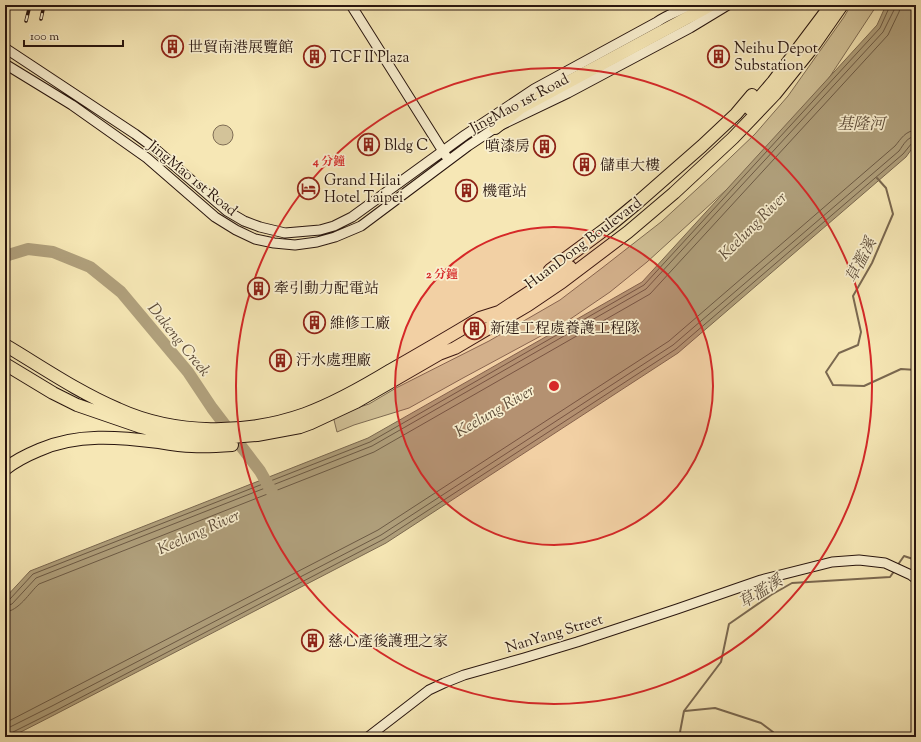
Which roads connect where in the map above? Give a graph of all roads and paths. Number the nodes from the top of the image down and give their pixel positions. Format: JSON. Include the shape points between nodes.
{"nodes":[{"id":1,"x":351,"y":5,"type":"edge"},
{"id":2,"x":690,"y":5,"type":"edge"},
{"id":3,"x":711,"y":5,"type":"edge"},
{"id":4,"x":728,"y":5,"type":"edge"},
{"id":5,"x":821,"y":5,"type":"edge"},
{"id":6,"x":831,"y":5,"type":"edge"},
{"id":7,"x":842,"y":5,"type":"edge"},
{"id":8,"x":5,"y":48,"type":"edge"},
{"id":9,"x":5,"y":64,"type":"edge"},
{"id":10,"x":495,"y":128,"type":"junction"},
{"id":11,"x":443,"y":152,"type":"junction"},
{"id":12,"x":449,"y":161,"type":"junction"},
{"id":13,"x":570,"y":267,"type":"junction"},
{"id":14,"x":480,"y":318,"type":"junction"},
{"id":15,"x":5,"y":345,"type":"edge"},
{"id":16,"x":439,"y":354,"type":"junction"},
{"id":17,"x":5,"y":355,"type":"edge"},
{"id":18,"x":5,"y":364,"type":"edge"},
{"id":19,"x":118,"y":419,"type":"junction"},
{"id":20,"x":300,"y":427,"type":"junction"},
{"id":21,"x":5,"y":469,"type":"edge"},
{"id":22,"x":916,"y":579,"type":"edge"},
{"id":23,"x":368,"y":737,"type":"edge"}],
"edges":[{"from":1,"to":11,"type":"street"},
{"from":2,"to":11,"type":"street","name":"JingMao 1st Road","via":[[534,89]]},
{"from":3,"to":10,"type":"highway","via":[[520,108]]},
{"from":4,"to":10,"type":"street","name":"JingMao 1st Road","via":[[568,93]]},
{"from":5,"to":14,"type":"highway","name":"HuanDong Boulevard","via":[[765,81],[736,114],[697,151],[608,227],[547,273]]},
{"from":6,"to":13,"type":"highway","via":[[746,113],[623,227]]},
{"from":7,"to":16,"type":"highway","name":"HuanDong Boulevard","via":[[775,94],[733,138],[674,193],[562,282],[455,348]]},
{"from":8,"to":11,"type":"street","name":"JingMao 1st Road","via":[[135,134],[227,211],[244,221],[285,233],[320,230],[352,217]]},
{"from":9,"to":12,"type":"street","name":"JingMao 1st Road","via":[[72,105],[147,158],[215,217],[255,239],[295,245],[335,237],[361,226]]},
{"from":10,"to":12,"type":"street","name":"JingMao 1st Road"},
{"from":11,"to":12,"type":"street"},
{"from":13,"to":14,"type":"highway","via":[[499,312]]},
{"from":13,"to":16,"type":"highway","via":[[535,293]]},
{"from":14,"to":15,"type":"highway","via":[[356,391],[326,405],[283,420],[234,429],[170,425],[119,410]]},
{"from":16,"to":20,"type":"highway","name":"HuanDong Boulevard","via":[[356,402]]},
{"from":17,"to":19,"type":"highway","via":[[71,396]]},
{"from":18,"to":19,"type":"highway","via":[[77,406]]},
{"from":19,"to":20,"type":"highway","name":"HuanDong Boulevard","via":[[160,432],[220,438],[257,435]]},
{"from":20,"to":21,"type":"highway","via":[[281,436],[220,446],[193,446],[99,437],[64,441],[25,456]]},
{"from":22,"to":23,"type":"street","name":"NanYang Street","via":[[885,563],[859,560],[832,562],[761,580],[451,680],[429,690]]}]}
